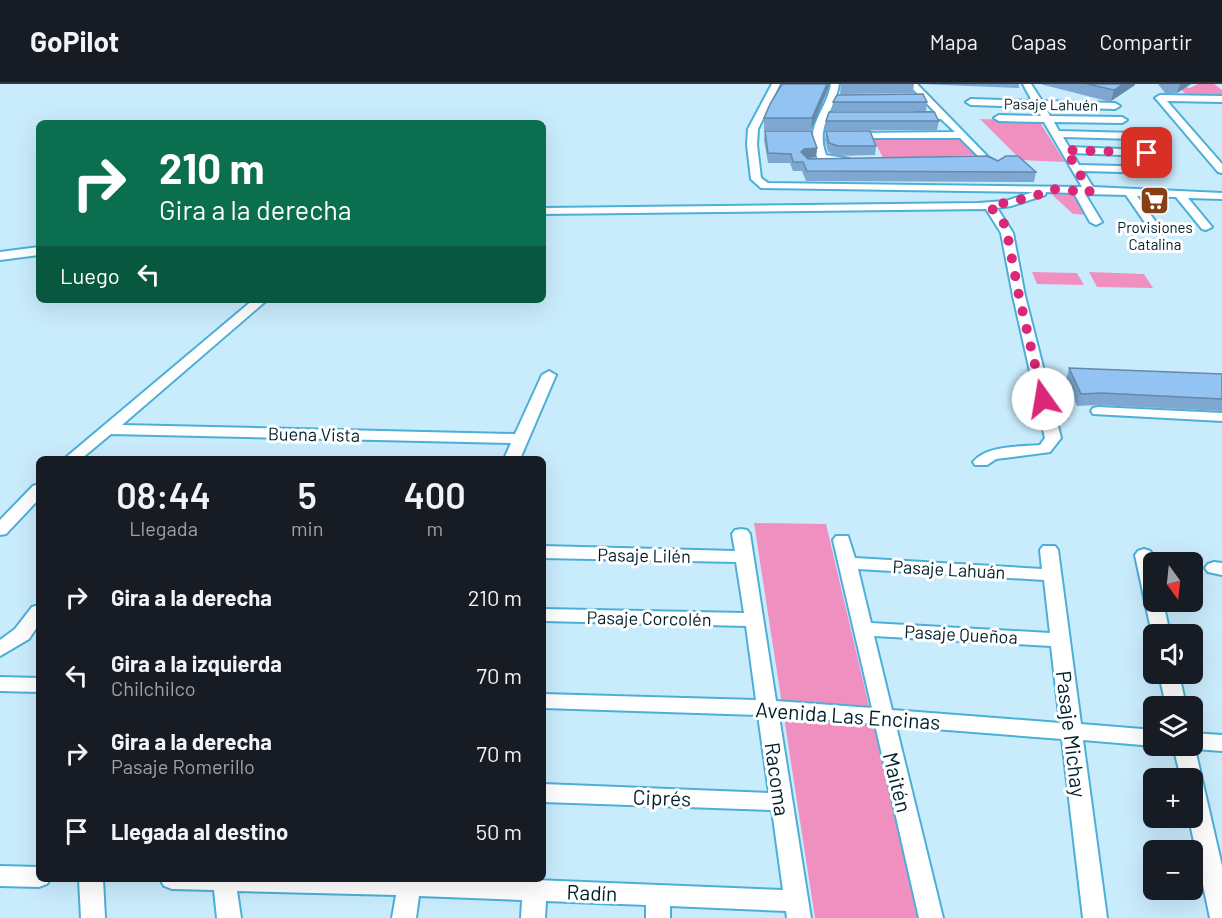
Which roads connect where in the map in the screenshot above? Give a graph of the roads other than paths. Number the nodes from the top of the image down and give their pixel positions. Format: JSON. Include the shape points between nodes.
{"nodes":[{"id":1,"x":776,"y":84,"type":"edge"},
{"id":2,"x":835,"y":84,"type":"edge"},
{"id":3,"x":912,"y":84,"type":"edge"},
{"id":4,"x":1027,"y":84,"type":"edge"},
{"id":5,"x":914,"y":98,"type":"edge"},
{"id":6,"x":926,"y":98,"type":"junction"},
{"id":7,"x":831,"y":99,"type":"junction"},
{"id":8,"x":843,"y":99,"type":"edge"},
{"id":9,"x":1222,"y":99,"type":"edge"},
{"id":10,"x":971,"y":102,"type":"dead end"},
{"id":11,"x":1038,"y":104,"type":"junction"},
{"id":12,"x":1115,"y":106,"type":"dead end"},
{"id":13,"x":821,"y":116,"type":"junction"},
{"id":14,"x":832,"y":116,"type":"edge"},
{"id":15,"x":899,"y":116,"type":"edge"},
{"id":16,"x":944,"y":116,"type":"junction"},
{"id":17,"x":999,"y":118,"type":"dead end"},
{"id":18,"x":1047,"y":119,"type":"junction"},
{"id":19,"x":1122,"y":120,"type":"dead end"},
{"id":20,"x":1056,"y":134,"type":"junction"},
{"id":21,"x":804,"y":135,"type":"edge"},
{"id":22,"x":815,"y":135,"type":"junction"},
{"id":23,"x":963,"y":135,"type":"junction"},
{"id":24,"x":827,"y":136,"type":"edge"},
{"id":25,"x":838,"y":136,"type":"edge"},
{"id":26,"x":1135,"y":136,"type":"dead end"},
{"id":27,"x":1066,"y":150,"type":"junction"},
{"id":28,"x":1147,"y":153,"type":"dead end"},
{"id":29,"x":983,"y":158,"type":"junction"},
{"id":30,"x":829,"y":160,"type":"junction"},
{"id":31,"x":859,"y":161,"type":"edge"},
{"id":32,"x":971,"y":161,"type":"edge"},
{"id":33,"x":814,"y":162,"type":"edge"},
{"id":34,"x":997,"y":166,"type":"edge"},
{"id":35,"x":1076,"y":168,"type":"junction"},
{"id":36,"x":1160,"y":170,"type":"dead end"},
{"id":37,"x":1222,"y":170,"type":"edge"},
{"id":38,"x":1051,"y":189,"type":"junction"},
{"id":39,"x":1084,"y":191,"type":"junction"},
{"id":40,"x":1130,"y":193,"type":"junction"},
{"id":41,"x":1180,"y":195,"type":"junction"},
{"id":42,"x":1222,"y":196,"type":"edge"},
{"id":43,"x":990,"y":206,"type":"junction"},
{"id":44,"x":546,"y":211,"type":"edge"},
{"id":45,"x":1096,"y":222,"type":"dead end"},
{"id":46,"x":1152,"y":225,"type":"dead end"},
{"id":47,"x":1206,"y":227,"type":"dead end"},
{"id":48,"x":36,"y":251,"type":"edge"},
{"id":49,"x":0,"y":256,"type":"edge"},
{"id":50,"x":257,"y":303,"type":"edge"},
{"id":51,"x":549,"y":375,"type":"dead end"},
{"id":52,"x":1098,"y":411,"type":"dead end"},
{"id":53,"x":1222,"y":417,"type":"edge"},
{"id":54,"x":106,"y":429,"type":"junction"},
{"id":55,"x":520,"y":440,"type":"junction"},
{"id":56,"x":75,"y":456,"type":"edge"},
{"id":57,"x":513,"y":456,"type":"edge"},
{"id":58,"x":981,"y":462,"type":"dead end"},
{"id":59,"x":36,"y":492,"type":"edge"},
{"id":60,"x":0,"y":530,"type":"edge"},
{"id":61,"x":741,"y":534,"type":"dead end"},
{"id":62,"x":842,"y":540,"type":"dead end"},
{"id":63,"x":1049,"y":550,"type":"dead end"},
{"id":64,"x":546,"y":552,"type":"edge"},
{"id":65,"x":745,"y":557,"type":"junction"},
{"id":66,"x":847,"y":563,"type":"junction"},
{"id":67,"x":1052,"y":575,"type":"junction"},
{"id":68,"x":36,"y":615,"type":"edge"},
{"id":69,"x":546,"y":615,"type":"edge"},
{"id":70,"x":754,"y":620,"type":"junction"},
{"id":71,"x":862,"y":629,"type":"junction"},
{"id":72,"x":1060,"y":640,"type":"junction"},
{"id":73,"x":0,"y":649,"type":"edge"},
{"id":74,"x":0,"y":684,"type":"edge"},
{"id":75,"x":36,"y":685,"type":"edge"},
{"id":76,"x":546,"y":701,"type":"edge"},
{"id":77,"x":767,"y":708,"type":"junction"},
{"id":78,"x":882,"y":718,"type":"junction"},
{"id":79,"x":1072,"y":732,"type":"junction"},
{"id":80,"x":1143,"y":737,"type":"edge"},
{"id":81,"x":1203,"y":742,"type":"edge"},
{"id":82,"x":1222,"y":743,"type":"edge"},
{"id":83,"x":546,"y":793,"type":"edge"},
{"id":84,"x":780,"y":802,"type":"junction"},
{"id":85,"x":1202,"y":828,"type":"edge"},
{"id":86,"x":0,"y":876,"type":"edge"},
{"id":87,"x":36,"y":877,"type":"edge"},
{"id":88,"x":91,"y":882,"type":"edge"},
{"id":89,"x":224,"y":882,"type":"edge"},
{"id":90,"x":409,"y":882,"type":"edge"},
{"id":91,"x":535,"y":890,"type":"junction"},
{"id":92,"x":658,"y":906,"type":"edge"},
{"id":93,"x":798,"y":910,"type":"edge"},
{"id":94,"x":93,"y":918,"type":"edge"},
{"id":95,"x":230,"y":918,"type":"edge"},
{"id":96,"x":404,"y":918,"type":"edge"},
{"id":97,"x":533,"y":918,"type":"edge"},
{"id":98,"x":931,"y":918,"type":"edge"},
{"id":99,"x":1095,"y":918,"type":"edge"},
{"id":100,"x":1222,"y":918,"type":"edge"}],
"edges":[{"from":1,"to":38,"type":"street","via":[[755,122],[756,179],[762,185]]},
{"from":2,"to":7,"type":"street"},
{"from":3,"to":6,"type":"street"},
{"from":4,"to":11,"type":"street"},
{"from":5,"to":6,"type":"street"},
{"from":6,"to":16,"type":"street"},
{"from":7,"to":8,"type":"street"},
{"from":7,"to":13,"type":"street"},
{"from":9,"to":37,"type":"street","via":[[1160,98]]},
{"from":10,"to":11,"type":"street","name":"Pasaje Lahuén","via":[[984,99]]},
{"from":11,"to":12,"type":"street","name":"Pasaje Lahuén"},
{"from":11,"to":18,"type":"street"},
{"from":13,"to":14,"type":"street"},
{"from":13,"to":22,"type":"street"},
{"from":15,"to":16,"type":"street"},
{"from":16,"to":23,"type":"street"},
{"from":17,"to":18,"type":"street"},
{"from":18,"to":19,"type":"street"},
{"from":18,"to":20,"type":"street"},
{"from":20,"to":26,"type":"street"},
{"from":20,"to":27,"type":"street"},
{"from":21,"to":22,"type":"street"},
{"from":22,"to":24,"type":"street"},
{"from":22,"to":30,"type":"street","via":[[821,156]]},
{"from":23,"to":25,"type":"street"},
{"from":23,"to":29,"type":"street"},
{"from":27,"to":28,"type":"street"},
{"from":27,"to":35,"type":"street"},
{"from":29,"to":32,"type":"street"},
{"from":29,"to":34,"type":"street"},
{"from":30,"to":31,"type":"street"},
{"from":30,"to":33,"type":"street"},
{"from":35,"to":36,"type":"street"},
{"from":35,"to":39,"type":"street"},
{"from":38,"to":39,"type":"street"},
{"from":38,"to":43,"type":"street"},
{"from":39,"to":40,"type":"street"},
{"from":39,"to":45,"type":"street"},
{"from":40,"to":41,"type":"street"},
{"from":40,"to":46,"type":"street"},
{"from":41,"to":42,"type":"street"},
{"from":41,"to":47,"type":"street"},
{"from":43,"to":44,"type":"street"},
{"from":43,"to":58,"type":"street","via":[[1005,225],[1053,438],[1045,449],[992,455]]},
{"from":48,"to":49,"type":"street"},
{"from":50,"to":54,"type":"street"},
{"from":51,"to":55,"type":"street"},
{"from":52,"to":53,"type":"street"},
{"from":54,"to":55,"type":"street","name":"Buena Vista"},
{"from":54,"to":56,"type":"street"},
{"from":55,"to":57,"type":"street"},
{"from":59,"to":60,"type":"street"},
{"from":61,"to":65,"type":"street","name":"Racoma"},
{"from":62,"to":66,"type":"street","name":"Maitén"},
{"from":63,"to":67,"type":"street","name":"Pasaje Michay"},
{"from":64,"to":65,"type":"street","name":"Pasaje Lilén"},
{"from":65,"to":70,"type":"street","name":"Racoma"},
{"from":66,"to":67,"type":"street","name":"Pasaje Lahuán"},
{"from":66,"to":71,"type":"street","name":"Maitén"},
{"from":67,"to":72,"type":"street","name":"Pasaje Michay"},
{"from":68,"to":73,"type":"street","via":[[22,634]]},
{"from":69,"to":70,"type":"street","name":"Pasaje Corcolén"},
{"from":70,"to":77,"type":"street","name":"Racoma"},
{"from":71,"to":72,"type":"street","name":"Pasaje Queñoa"},
{"from":71,"to":78,"type":"street","name":"Maitén"},
{"from":72,"to":79,"type":"street","name":"Pasaje Michay"},
{"from":74,"to":75,"type":"street"},
{"from":76,"to":77,"type":"street","name":"Avenida Las Encinas"},
{"from":77,"to":78,"type":"street","name":"Avenida Las Encinas"},
{"from":77,"to":84,"type":"street","name":"Racoma"},
{"from":78,"to":79,"type":"street","name":"Avenida Las Encinas"},
{"from":78,"to":98,"type":"street","name":"Maitén"},
{"from":79,"to":80,"type":"street","name":"Avenida Las Encinas"},
{"from":79,"to":99,"type":"street","name":"Pasaje Michay"},
{"from":81,"to":82,"type":"street"},
{"from":83,"to":84,"type":"street","name":"Ciprés"},
{"from":84,"to":93,"type":"street","name":"Racoma"},
{"from":85,"to":100,"type":"street"},
{"from":86,"to":87,"type":"street"},
{"from":88,"to":94,"type":"street"},
{"from":89,"to":95,"type":"street"},
{"from":90,"to":91,"type":"street","name":"Radín"},
{"from":90,"to":96,"type":"street"},
{"from":91,"to":92,"type":"street","name":"Radín"},
{"from":91,"to":97,"type":"street"},
{"from":92,"to":93,"type":"street","name":"Radín"}]}
